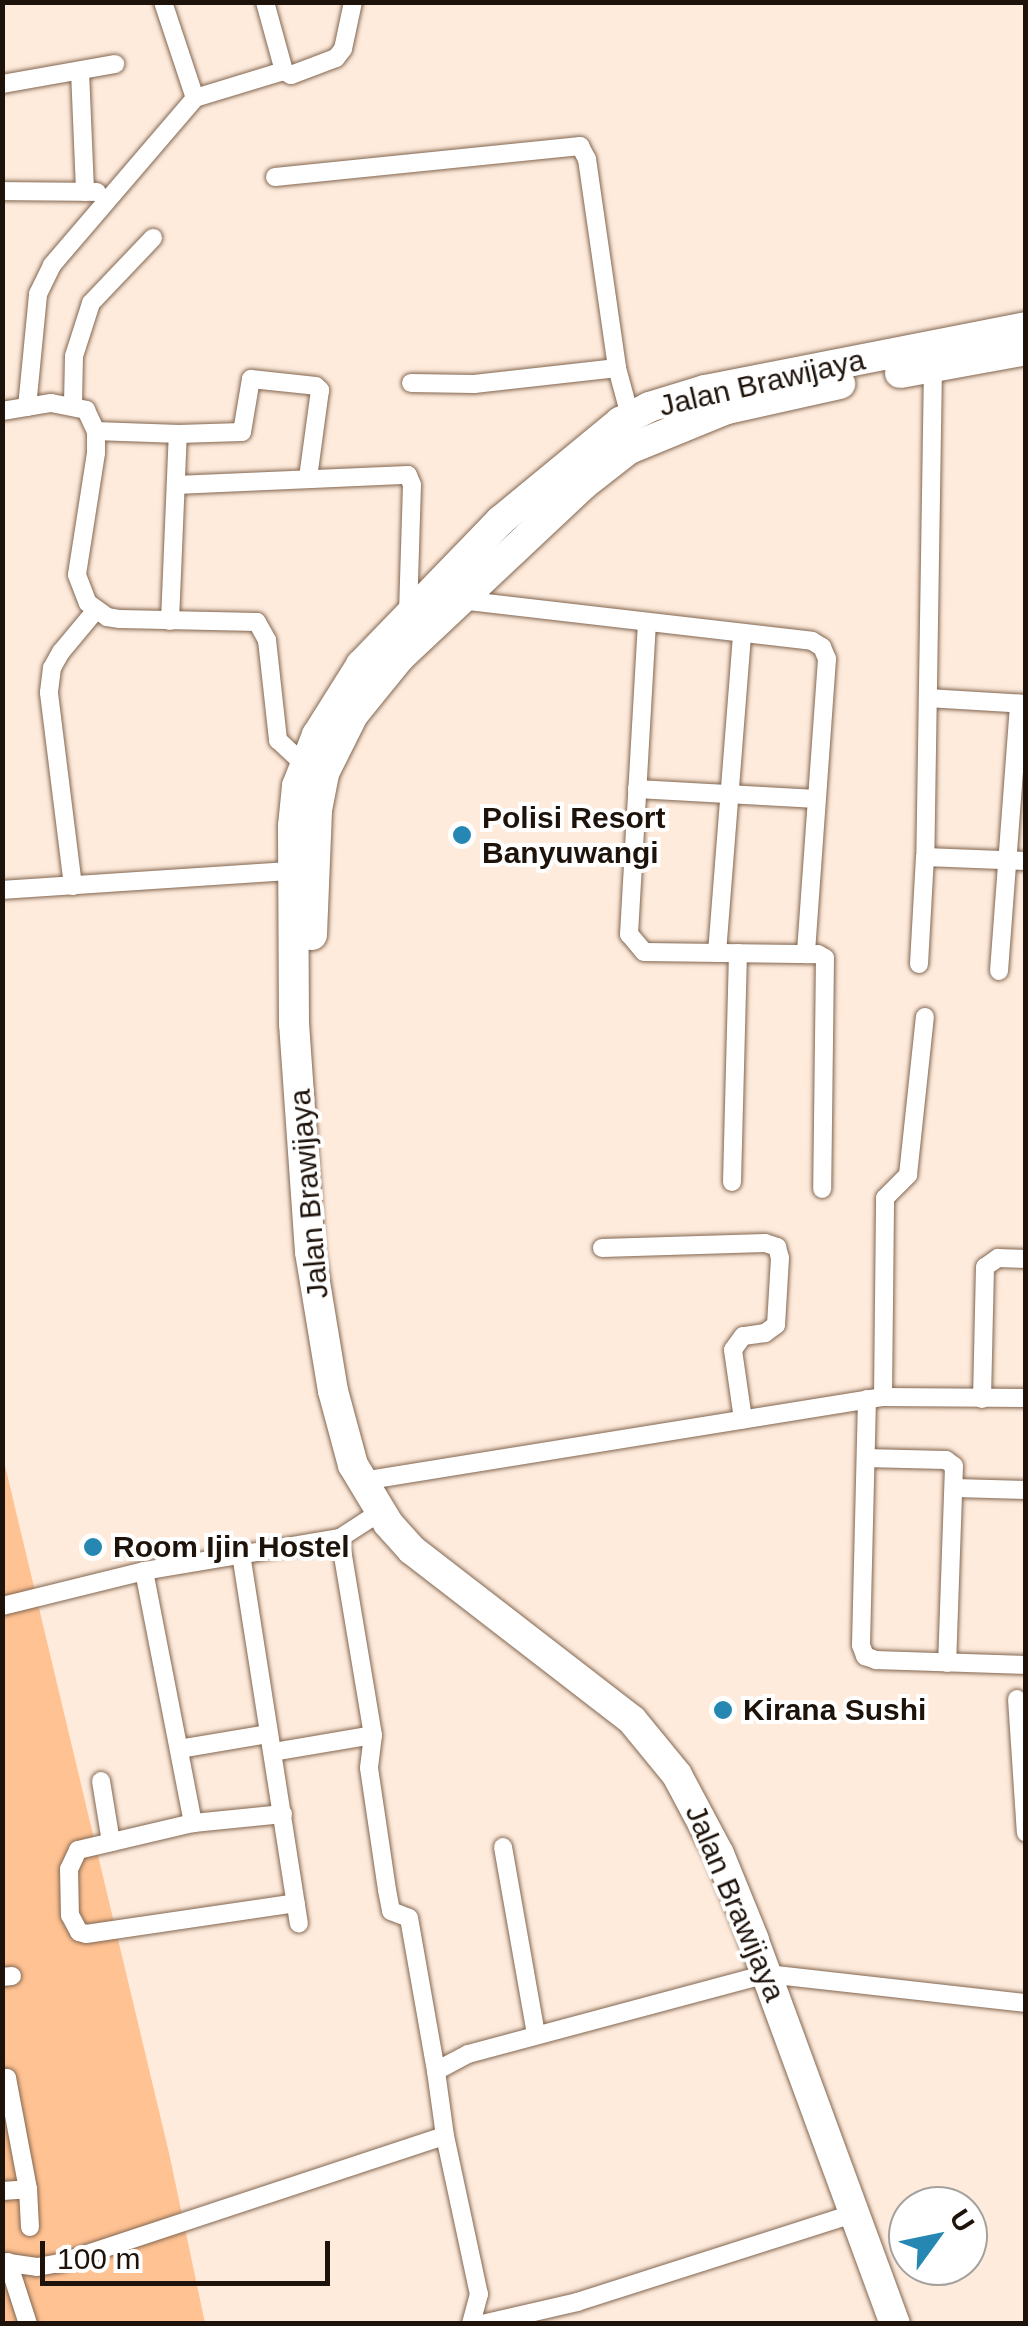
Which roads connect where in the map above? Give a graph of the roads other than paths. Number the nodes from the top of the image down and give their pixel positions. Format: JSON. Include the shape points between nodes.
{"nodes":[{"id":1,"x":163,"y":2,"type":"edge"},
{"id":2,"x":264,"y":2,"type":"edge"},
{"id":3,"x":353,"y":2,"type":"edge"},
{"id":4,"x":114,"y":64,"type":"dead end"},
{"id":5,"x":284,"y":71,"type":"junction"},
{"id":6,"x":80,"y":72,"type":"junction"},
{"id":7,"x":2,"y":84,"type":"edge"},
{"id":8,"x":195,"y":98,"type":"junction"},
{"id":9,"x":276,"y":177,"type":"dead end"},
{"id":10,"x":2,"y":192,"type":"edge"},
{"id":11,"x":86,"y":192,"type":"junction"},
{"id":12,"x":114,"y":198,"type":"junction"},
{"id":13,"x":154,"y":238,"type":"dead end"},
{"id":14,"x":1026,"y":327,"type":"edge"},
{"id":15,"x":1026,"y":350,"type":"edge"},
{"id":16,"x":933,"y":367,"type":"junction"},
{"id":17,"x":617,"y":368,"type":"junction"},
{"id":18,"x":411,"y":382,"type":"dead end"},
{"id":19,"x":64,"y":404,"type":"junction"},
{"id":20,"x":27,"y":407,"type":"junction"},
{"id":21,"x":2,"y":411,"type":"edge"},
{"id":22,"x":630,"y":416,"type":"junction"},
{"id":23,"x":96,"y":432,"type":"junction"},
{"id":24,"x":178,"y":434,"type":"junction"},
{"id":25,"x":308,"y":478,"type":"junction"},
{"id":26,"x":176,"y":486,"type":"junction"},
{"id":27,"x":459,"y":600,"type":"junction"},
{"id":28,"x":96,"y":610,"type":"junction"},
{"id":29,"x":408,"y":613,"type":"junction"},
{"id":30,"x":170,"y":621,"type":"junction"},
{"id":31,"x":647,"y":622,"type":"junction"},
{"id":32,"x":742,"y":633,"type":"junction"},
{"id":33,"x":928,"y":698,"type":"junction"},
{"id":34,"x":1022,"y":704,"type":"edge"},
{"id":35,"x":314,"y":772,"type":"junction"},
{"id":36,"x":637,"y":789,"type":"junction"},
{"id":37,"x":729,"y":793,"type":"junction"},
{"id":38,"x":816,"y":799,"type":"junction"},
{"id":39,"x":925,"y":857,"type":"junction"},
{"id":40,"x":1016,"y":861,"type":"edge"},
{"id":41,"x":290,"y":871,"type":"junction"},
{"id":42,"x":73,"y":886,"type":"junction"},
{"id":43,"x":2,"y":890,"type":"edge"},
{"id":44,"x":717,"y":953,"type":"junction"},
{"id":45,"x":738,"y":953,"type":"junction"},
{"id":46,"x":806,"y":954,"type":"junction"},
{"id":47,"x":919,"y":964,"type":"dead end"},
{"id":48,"x":999,"y":971,"type":"dead end"},
{"id":49,"x":925,"y":1017,"type":"dead end"},
{"id":50,"x":732,"y":1182,"type":"dead end"},
{"id":51,"x":822,"y":1188,"type":"dead end"},
{"id":52,"x":602,"y":1248,"type":"dead end"},
{"id":53,"x":1026,"y":1259,"type":"edge"},
{"id":54,"x":875,"y":1398,"type":"junction"},
{"id":55,"x":1026,"y":1398,"type":"edge"},
{"id":56,"x":982,"y":1399,"type":"junction"},
{"id":57,"x":743,"y":1419,"type":"junction"},
{"id":58,"x":866,"y":1458,"type":"junction"},
{"id":59,"x":376,"y":1479,"type":"junction"},
{"id":60,"x":956,"y":1488,"type":"junction"},
{"id":61,"x":1026,"y":1490,"type":"edge"},
{"id":62,"x":380,"y":1512,"type":"junction"},
{"id":63,"x":340,"y":1538,"type":"junction"},
{"id":64,"x":241,"y":1554,"type":"junction"},
{"id":65,"x":144,"y":1570,"type":"junction"},
{"id":66,"x":2,"y":1606,"type":"edge"},
{"id":67,"x":947,"y":1663,"type":"junction"},
{"id":68,"x":1026,"y":1665,"type":"edge"},
{"id":69,"x":1017,"y":1698,"type":"dead end"},
{"id":70,"x":373,"y":1734,"type":"junction"},
{"id":71,"x":271,"y":1743,"type":"junction"},
{"id":72,"x":1024,"y":1744,"type":"edge"},
{"id":73,"x":179,"y":1749,"type":"junction"},
{"id":74,"x":101,"y":1781,"type":"dead end"},
{"id":75,"x":283,"y":1814,"type":"junction"},
{"id":76,"x":193,"y":1823,"type":"junction"},
{"id":77,"x":1025,"y":1828,"type":"edge"},
{"id":78,"x":110,"y":1842,"type":"junction"},
{"id":79,"x":503,"y":1847,"type":"dead end"},
{"id":80,"x":296,"y":1903,"type":"junction"},
{"id":81,"x":299,"y":1924,"type":"dead end"},
{"id":82,"x":776,"y":1974,"type":"junction"},
{"id":83,"x":1026,"y":2003,"type":"edge"},
{"id":84,"x":536,"y":2034,"type":"junction"},
{"id":85,"x":436,"y":2071,"type":"junction"},
{"id":86,"x":2,"y":2078,"type":"edge"},
{"id":87,"x":444,"y":2136,"type":"junction"},
{"id":88,"x":28,"y":2190,"type":"junction"},
{"id":89,"x":2,"y":2191,"type":"edge"},
{"id":90,"x":856,"y":2213,"type":"junction"},
{"id":91,"x":30,"y":2227,"type":"dead end"},
{"id":92,"x":5,"y":2262,"type":"edge"},
{"id":93,"x":28,"y":2324,"type":"edge"},
{"id":94,"x":471,"y":2324,"type":"edge"},
{"id":95,"x":482,"y":2324,"type":"edge"},
{"id":96,"x":895,"y":2324,"type":"edge"},
{"id":97,"x":910,"y":2324,"type":"edge"}],
"edges":[{"from":1,"to":8,"type":"street"},
{"from":2,"to":5,"type":"street"},
{"from":3,"to":5,"type":"street","via":[[336,58],[292,76]]},
{"from":4,"to":6,"type":"street"},
{"from":5,"to":8,"type":"street"},
{"from":6,"to":7,"type":"street"},
{"from":6,"to":11,"type":"street"},
{"from":8,"to":12,"type":"street"},
{"from":9,"to":17,"type":"street","via":[[580,146]]},
{"from":10,"to":11,"type":"street"},
{"from":11,"to":12,"type":"street"},
{"from":12,"to":20,"type":"street","via":[[42,279]]},
{"from":13,"to":19,"type":"street","via":[[91,303]]},
{"from":14,"to":22,"type":"highway","name":"Jalan Brawijaya","via":[[705,390]]},
{"from":15,"to":16,"type":"highway","name":"Jalan Brawijaya"},
{"from":16,"to":27,"type":"highway","name":"Jalan Brawijaya","via":[[727,409],[649,438],[583,485]]},
{"from":16,"to":33,"type":"street"},
{"from":17,"to":18,"type":"street","via":[[474,384]]},
{"from":17,"to":22,"type":"street"},
{"from":19,"to":20,"type":"street"},
{"from":19,"to":23,"type":"street","via":[[86,410]]},
{"from":20,"to":21,"type":"street"},
{"from":22,"to":29,"type":"highway","name":"Jalan Brawijaya","via":[[500,521]]},
{"from":23,"to":24,"type":"street"},
{"from":23,"to":28,"type":"street","via":[[77,575]]},
{"from":24,"to":25,"type":"street","via":[[242,432],[251,379],[316,386]]},
{"from":24,"to":26,"type":"street"},
{"from":25,"to":26,"type":"street"},
{"from":25,"to":29,"type":"street","via":[[408,475]]},
{"from":26,"to":30,"type":"street"},
{"from":27,"to":31,"type":"street"},
{"from":27,"to":35,"type":"highway","name":"Jalan Brawijaya","via":[[367,696]]},
{"from":28,"to":30,"type":"street","via":[[120,619]]},
{"from":28,"to":42,"type":"street","via":[[61,652],[49,692]]},
{"from":29,"to":35,"type":"highway","name":"Jalan Brawijaya","via":[[337,696]]},
{"from":30,"to":35,"type":"street","via":[[248,619],[264,629],[278,740]]},
{"from":31,"to":32,"type":"street"},
{"from":31,"to":36,"type":"street"},
{"from":32,"to":37,"type":"street"},
{"from":32,"to":38,"type":"street","via":[[822,647],[827,659]]},
{"from":33,"to":34,"type":"street"},
{"from":33,"to":39,"type":"street"},
{"from":34,"to":40,"type":"street"},
{"from":35,"to":41,"type":"highway","name":"Jalan Brawijaya","via":[[297,786]]},
{"from":35,"to":59,"type":"highway","name":"Jalan Brawijaya","via":[[320,1138],[356,1418]]},
{"from":36,"to":37,"type":"street"},
{"from":36,"to":44,"type":"street","via":[[632,942],[644,952]]},
{"from":37,"to":38,"type":"street"},
{"from":37,"to":44,"type":"street"},
{"from":38,"to":46,"type":"street"},
{"from":39,"to":40,"type":"street"},
{"from":39,"to":47,"type":"street"},
{"from":40,"to":48,"type":"street"},
{"from":41,"to":42,"type":"street"},
{"from":41,"to":62,"type":"highway","name":"Jalan Brawijaya","via":[[310,1252],[343,1434]]},
{"from":42,"to":43,"type":"street"},
{"from":44,"to":45,"type":"street"},
{"from":45,"to":46,"type":"street"},
{"from":45,"to":50,"type":"street"},
{"from":46,"to":51,"type":"street","via":[[822,955],[828,966]]},
{"from":49,"to":54,"type":"street","via":[[908,1175],[885,1198]]},
{"from":52,"to":57,"type":"street","via":[[777,1247],[776,1325],[766,1334],[743,1336],[733,1350]]},
{"from":53,"to":56,"type":"street","via":[[998,1258],[985,1267]]},
{"from":54,"to":56,"type":"street"},
{"from":54,"to":57,"type":"street"},
{"from":54,"to":58,"type":"street"},
{"from":55,"to":56,"type":"street"},
{"from":57,"to":59,"type":"street"},
{"from":58,"to":60,"type":"street","via":[[950,1461]]},
{"from":58,"to":67,"type":"street","via":[[860,1645],[876,1660]]},
{"from":59,"to":82,"type":"highway","name":"Jalan Brawijaya","via":[[449,1562],[596,1669],[668,1736],[717,1808]]},
{"from":60,"to":61,"type":"street"},
{"from":60,"to":67,"type":"street"},
{"from":62,"to":63,"type":"street"},
{"from":62,"to":82,"type":"highway","name":"Jalan Brawijaya","via":[[412,1550],[632,1720],[696,1807]]},
{"from":63,"to":64,"type":"street"},
{"from":63,"to":70,"type":"street"},
{"from":64,"to":65,"type":"street"},
{"from":64,"to":71,"type":"street"},
{"from":65,"to":66,"type":"street"},
{"from":65,"to":73,"type":"street"},
{"from":67,"to":68,"type":"street"},
{"from":69,"to":72,"type":"street"},
{"from":70,"to":71,"type":"street"},
{"from":70,"to":85,"type":"street","via":[[369,1768],[387,1890],[391,1911],[409,1918]]},
{"from":71,"to":73,"type":"street"},
{"from":71,"to":75,"type":"street"},
{"from":72,"to":77,"type":"street"},
{"from":73,"to":76,"type":"street"},
{"from":74,"to":78,"type":"street"},
{"from":75,"to":76,"type":"street"},
{"from":75,"to":80,"type":"street"},
{"from":76,"to":78,"type":"street"},
{"from":78,"to":80,"type":"street","via":[[78,1850],[70,1861],[70,1915],[79,1932]]},
{"from":79,"to":84,"type":"street"},
{"from":80,"to":81,"type":"street"},
{"from":82,"to":83,"type":"street"},
{"from":82,"to":84,"type":"street"},
{"from":82,"to":90,"type":"highway","name":"Jalan Brawijaya"},
{"from":82,"to":97,"type":"highway","name":"Jalan Brawijaya"},
{"from":84,"to":85,"type":"street"},
{"from":85,"to":87,"type":"street"},
{"from":86,"to":88,"type":"street"},
{"from":87,"to":92,"type":"street","via":[[60,2263]]},
{"from":87,"to":94,"type":"street","via":[[478,2294]]},
{"from":88,"to":89,"type":"street"},
{"from":88,"to":91,"type":"street"},
{"from":90,"to":95,"type":"street","via":[[577,2302]]},
{"from":90,"to":96,"type":"highway","name":"Jalan Brawijaya"},
{"from":92,"to":93,"type":"street"}]}
